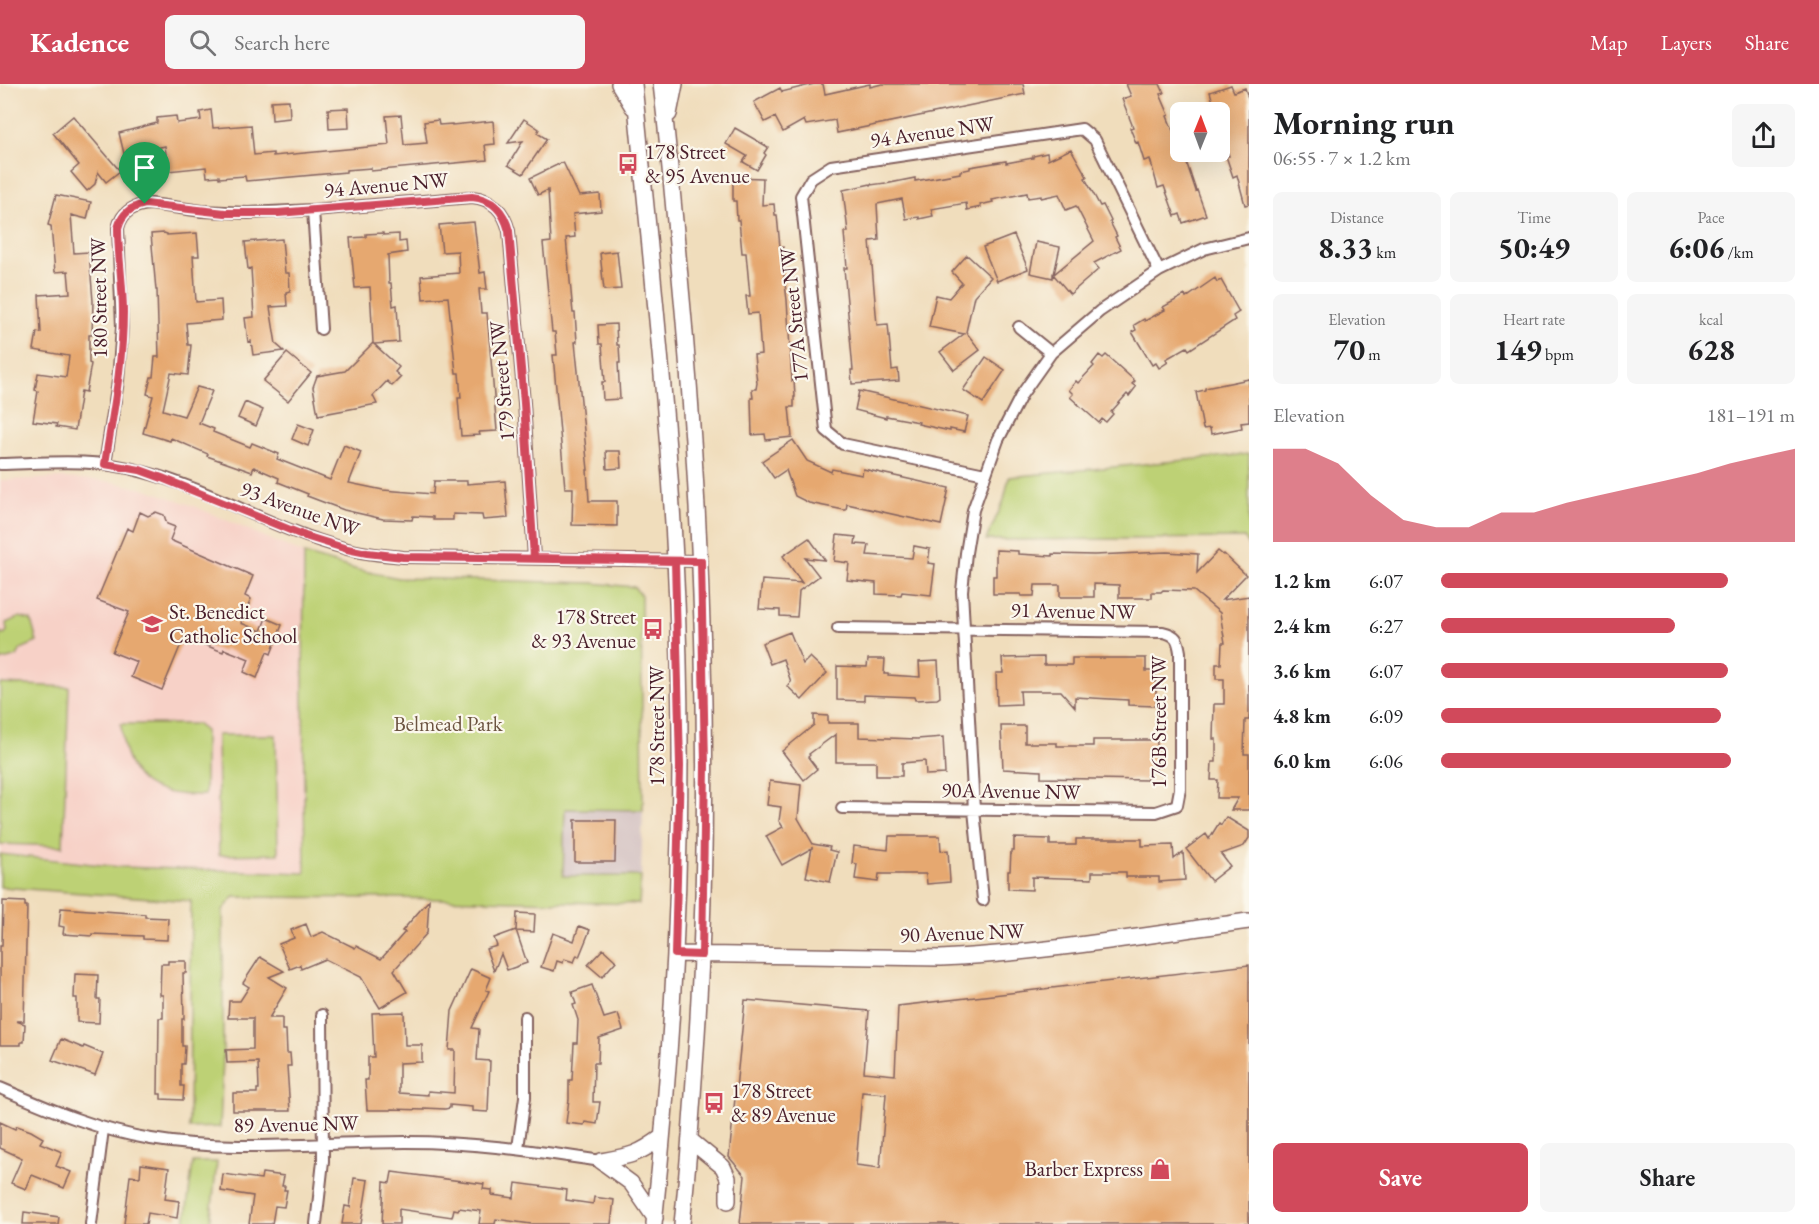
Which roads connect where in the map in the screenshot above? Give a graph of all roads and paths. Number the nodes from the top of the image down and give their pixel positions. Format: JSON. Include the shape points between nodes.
{"nodes":[{"id":1,"x":619,"y":84,"type":"edge"},
{"id":2,"x":634,"y":84,"type":"edge"},
{"id":3,"x":661,"y":84,"type":"edge"},
{"id":4,"x":675,"y":84,"type":"edge"},
{"id":5,"x":637,"y":115,"type":"junction"},
{"id":6,"x":666,"y":138,"type":"junction"},
{"id":7,"x":801,"y":196,"type":"joint"},
{"id":8,"x":496,"y":205,"type":"joint"},
{"id":9,"x":132,"y":208,"type":"joint"},
{"id":10,"x":313,"y":210,"type":"junction"},
{"id":11,"x":1249,"y":238,"type":"edge"},
{"id":12,"x":1159,"y":271,"type":"junction"},
{"id":13,"x":1019,"y":327,"type":"dead end"},
{"id":14,"x":321,"y":329,"type":"dead end"},
{"id":15,"x":1051,"y":353,"type":"junction"},
{"id":16,"x":0,"y":464,"type":"edge"},
{"id":17,"x":105,"y":464,"type":"junction"},
{"id":18,"x":986,"y":474,"type":"junction"},
{"id":19,"x":534,"y":558,"type":"junction"},
{"id":20,"x":675,"y":561,"type":"junction"},
{"id":21,"x":701,"y":561,"type":"junction"},
{"id":22,"x":838,"y":628,"type":"dead end"},
{"id":23,"x":964,"y":629,"type":"junction"},
{"id":24,"x":1178,"y":640,"type":"joint"},
{"id":25,"x":1177,"y":805,"type":"joint"},
{"id":26,"x":842,"y":808,"type":"dead end"},
{"id":27,"x":974,"y":810,"type":"junction"},
{"id":28,"x":983,"y":900,"type":"dead end"},
{"id":29,"x":1249,"y":921,"type":"edge"},
{"id":30,"x":675,"y":954,"type":"junction"},
{"id":31,"x":702,"y":955,"type":"junction"},
{"id":32,"x":322,"y":1015,"type":"dead end"},
{"id":33,"x":525,"y":1017,"type":"dead end"},
{"id":34,"x":0,"y":1088,"type":"edge"},
{"id":35,"x":103,"y":1129,"type":"junction"},
{"id":36,"x":663,"y":1137,"type":"junction"},
{"id":37,"x":690,"y":1140,"type":"junction"},
{"id":38,"x":323,"y":1144,"type":"junction"},
{"id":39,"x":518,"y":1148,"type":"junction"},
{"id":40,"x":601,"y":1161,"type":"junction"},
{"id":41,"x":728,"y":1201,"type":"dead end"},
{"id":42,"x":655,"y":1221,"type":"edge"},
{"id":43,"x":91,"y":1224,"type":"edge"},
{"id":44,"x":316,"y":1224,"type":"edge"},
{"id":45,"x":682,"y":1224,"type":"edge"}],
"edges":[{"from":1,"to":5,"type":"main road"},
{"from":2,"to":5,"type":"main road","name":"178 Street NW"},
{"from":3,"to":6,"type":"main road"},
{"from":4,"to":6,"type":"main road"},
{"from":5,"to":20,"type":"main road","name":"178 Street NW","via":[[660,344]]},
{"from":6,"to":21,"type":"main road","via":[[687,342]]},
{"from":7,"to":12,"type":"street","name":"94 Avenue NW","via":[[811,179],[831,166],[1082,129],[1095,140]]},
{"from":7,"to":18,"type":"street","name":"177A Street NW","via":[[826,430],[843,444]]},
{"from":8,"to":10,"type":"street","name":"94 Avenue NW","via":[[472,197]]},
{"from":8,"to":19,"type":"street","name":"179 Street NW","via":[[509,231]]},
{"from":9,"to":10,"type":"street","name":"94 Avenue NW","via":[[151,204],[225,213]]},
{"from":9,"to":17,"type":"street","name":"180 Street NW","via":[[118,228],[122,345]]},
{"from":10,"to":14,"type":"street","name":"94 Avenue NW"},
{"from":11,"to":12,"type":"street","via":[[1204,249]]},
{"from":12,"to":15,"type":"street","via":[[1100,311]]},
{"from":13,"to":15,"type":"street"},
{"from":15,"to":18,"type":"street","via":[[1022,394],[998,440]]},
{"from":16,"to":17,"type":"street","name":"93 Avenue NW"},
{"from":17,"to":19,"type":"street","name":"93 Avenue NW","via":[[140,470],[347,549],[403,557]]},
{"from":18,"to":23,"type":"street","via":[[966,553]]},
{"from":19,"to":20,"type":"street","name":"93 Avenue NW"},
{"from":20,"to":21,"type":"street","name":"93 Avenue NW"},
{"from":20,"to":30,"type":"main road","name":"178 Street NW","via":[[680,766]]},
{"from":21,"to":31,"type":"main road","via":[[705,754]]},
{"from":22,"to":23,"type":"street","name":"91 Avenue NW"},
{"from":23,"to":24,"type":"street","name":"91 Avenue NW","via":[[1163,632]]},
{"from":23,"to":27,"type":"street"},
{"from":24,"to":25,"type":"street","name":"176B Street NW"},
{"from":25,"to":27,"type":"street","name":"90A Avenue NW","via":[[1156,812]]},
{"from":26,"to":27,"type":"street","name":"90A Avenue NW"},
{"from":27,"to":28,"type":"street"},
{"from":29,"to":31,"type":"main road","name":"90 Avenue NW","via":[[982,956]]},
{"from":30,"to":31,"type":"main road","name":"90 Avenue NW"},
{"from":30,"to":36,"type":"main road","name":"178 Street NW"},
{"from":31,"to":37,"type":"main road"},
{"from":32,"to":38,"type":"street"},
{"from":33,"to":39,"type":"street","via":[[525,1098]]},
{"from":34,"to":35,"type":"street","name":"89 Avenue NW"},
{"from":35,"to":38,"type":"street","name":"89 Avenue NW","via":[[203,1145]]},
{"from":35,"to":43,"type":"street"},
{"from":36,"to":40,"type":"main road","via":[[627,1157]]},
{"from":36,"to":42,"type":"main road","name":"178 Street NW"},
{"from":37,"to":41,"type":"main road","via":[[723,1167],[728,1178]]},
{"from":37,"to":45,"type":"main road"},
{"from":38,"to":39,"type":"street","name":"89 Avenue NW","via":[[435,1142]]},
{"from":38,"to":44,"type":"street"},
{"from":39,"to":40,"type":"street","name":"89 Avenue NW"},
{"from":40,"to":42,"type":"main road","via":[[631,1183]]}]}
